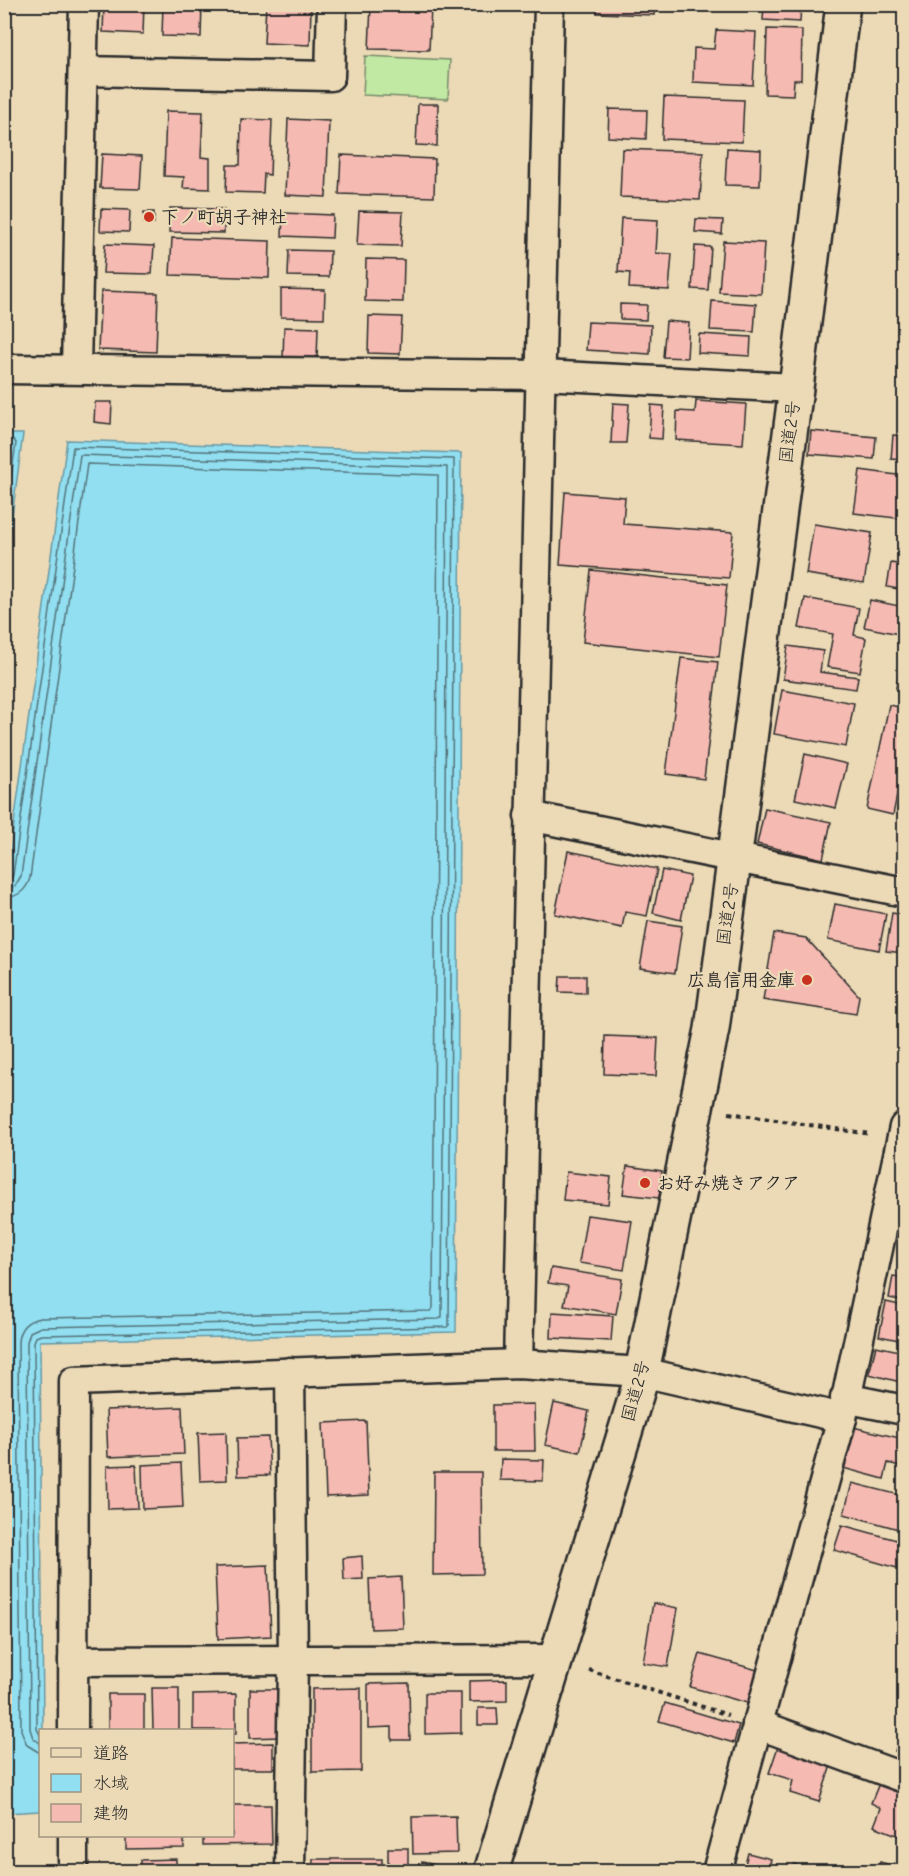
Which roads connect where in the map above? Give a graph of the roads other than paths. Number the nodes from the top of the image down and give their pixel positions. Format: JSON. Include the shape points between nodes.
{"nodes":[{"id":1,"x":84,"y":4,"type":"edge"},
{"id":2,"x":332,"y":4,"type":"edge"},
{"id":3,"x":549,"y":4,"type":"edge"},
{"id":4,"x":843,"y":4,"type":"edge"},
{"id":5,"x":83,"y":71,"type":"junction"},
{"id":6,"x":4,"y":369,"type":"edge"},
{"id":7,"x":76,"y":369,"type":"junction"},
{"id":8,"x":542,"y":375,"type":"junction"},
{"id":9,"x":796,"y":388,"type":"junction"},
{"id":10,"x":529,"y":816,"type":"junction"},
{"id":11,"x":736,"y":858,"type":"junction"},
{"id":12,"x":904,"y":892,"type":"edge"},
{"id":13,"x":903,"y":1133,"type":"edge"},
{"id":14,"x":518,"y":1364,"type":"junction"},
{"id":15,"x":290,"y":1372,"type":"junction"},
{"id":16,"x":642,"y":1372,"type":"junction"},
{"id":17,"x":844,"y":1408,"type":"junction"},
{"id":18,"x":904,"y":1410,"type":"edge"},
{"id":19,"x":293,"y":1659,"type":"junction"},
{"id":20,"x":555,"y":1659,"type":"junction"},
{"id":21,"x":73,"y":1661,"type":"junction"},
{"id":22,"x":757,"y":1724,"type":"junction"},
{"id":23,"x":73,"y":1729,"type":"edge"},
{"id":24,"x":904,"y":1778,"type":"edge"},
{"id":25,"x":73,"y":1837,"type":"edge"},
{"id":26,"x":73,"y":1872,"type":"edge"},
{"id":27,"x":290,"y":1872,"type":"edge"},
{"id":28,"x":491,"y":1872,"type":"edge"},
{"id":29,"x":717,"y":1872,"type":"edge"}],
"edges":[{"from":1,"to":5,"type":"street"},
{"from":2,"to":5,"type":"street","via":[[330,76]]},
{"from":3,"to":8,"type":"street"},
{"from":4,"to":9,"type":"highway","name":"国道2号"},
{"from":5,"to":7,"type":"street"},
{"from":6,"to":7,"type":"street"},
{"from":7,"to":8,"type":"street"},
{"from":8,"to":9,"type":"street"},
{"from":8,"to":10,"type":"street"},
{"from":9,"to":11,"type":"highway","name":"国道2号"},
{"from":10,"to":11,"type":"street"},
{"from":10,"to":14,"type":"street"},
{"from":11,"to":12,"type":"street"},
{"from":11,"to":16,"type":"highway","name":"国道2号","via":[[712,1029]]},
{"from":13,"to":17,"type":"street"},
{"from":14,"to":15,"type":"street"},
{"from":14,"to":16,"type":"street"},
{"from":15,"to":19,"type":"street"},
{"from":15,"to":21,"type":"street","via":[[74,1382]]},
{"from":16,"to":17,"type":"street"},
{"from":16,"to":20,"type":"highway","name":"国道2号"},
{"from":17,"to":18,"type":"street"},
{"from":17,"to":22,"type":"street"},
{"from":19,"to":20,"type":"street"},
{"from":19,"to":21,"type":"street"},
{"from":19,"to":27,"type":"street"},
{"from":20,"to":28,"type":"highway","name":"国道2号"},
{"from":21,"to":23,"type":"street"},
{"from":22,"to":24,"type":"street"},
{"from":22,"to":29,"type":"street"},
{"from":25,"to":26,"type":"street"}]}
